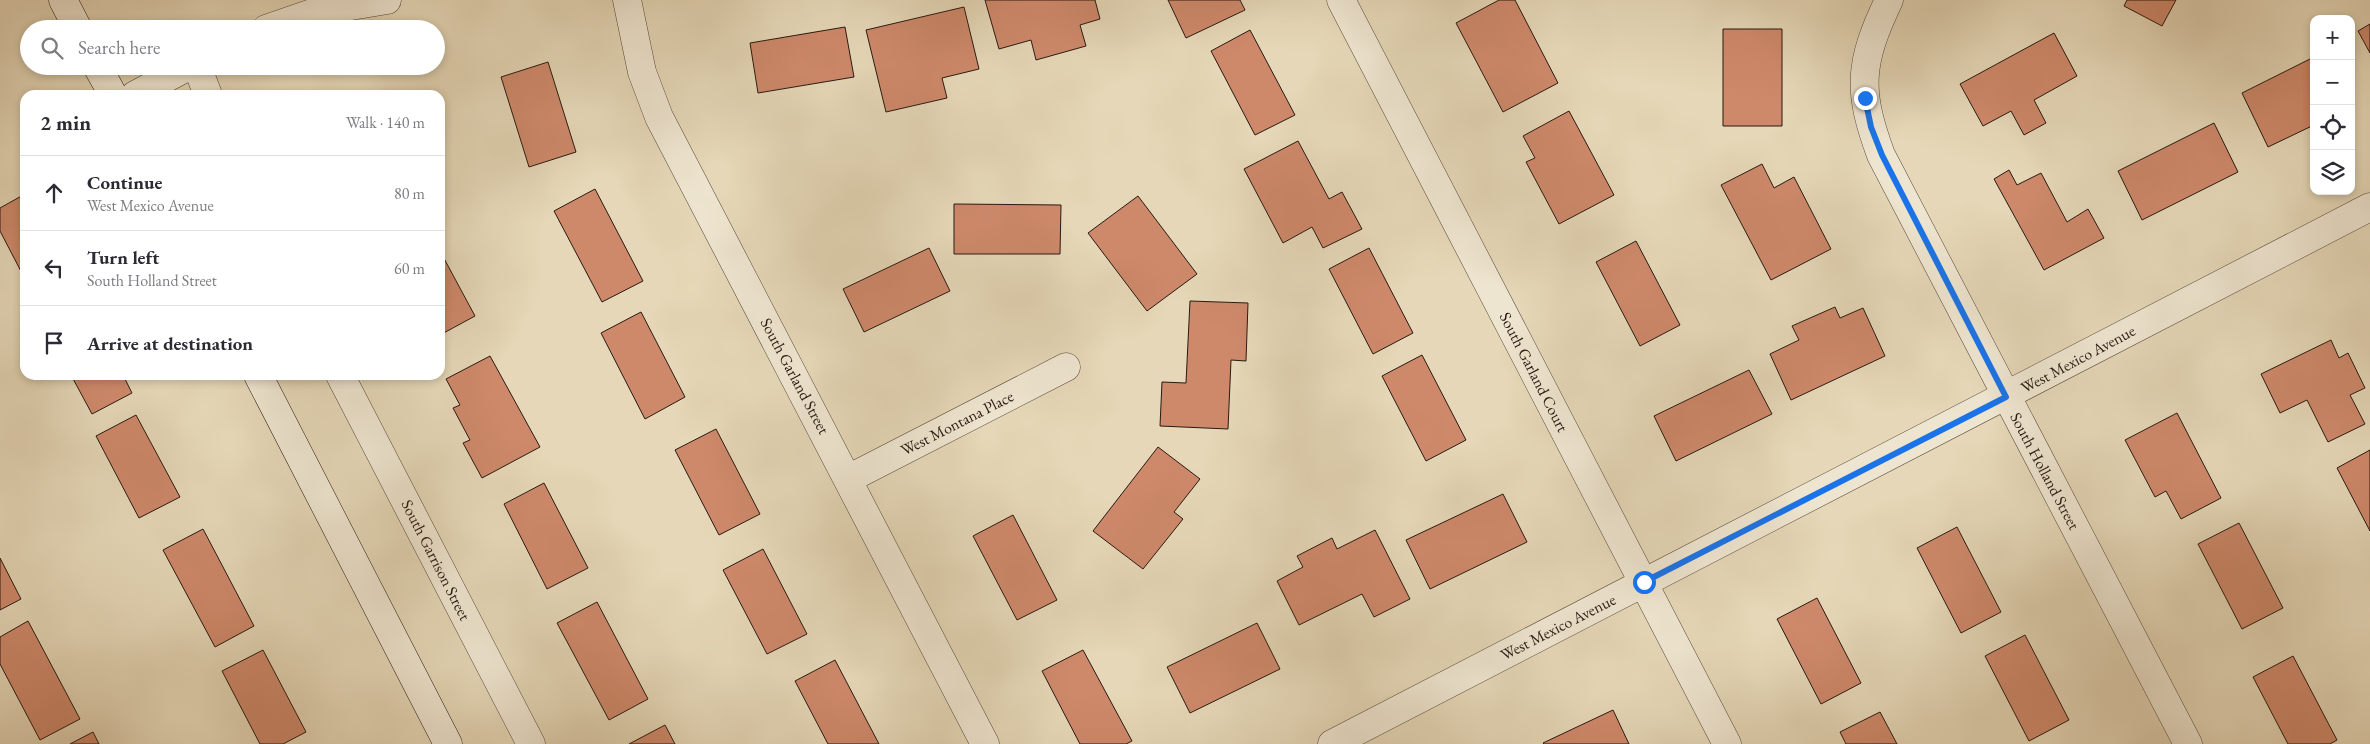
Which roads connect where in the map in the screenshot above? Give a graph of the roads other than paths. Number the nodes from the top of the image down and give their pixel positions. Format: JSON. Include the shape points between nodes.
{"nodes":[{"id":1,"x":62,"y":0,"type":"edge"},
{"id":2,"x":387,"y":0,"type":"edge"},
{"id":3,"x":627,"y":0,"type":"edge"},
{"id":4,"x":1341,"y":0,"type":"edge"},
{"id":5,"x":1889,"y":0,"type":"edge"},
{"id":6,"x":73,"y":20,"type":"edge"},
{"id":7,"x":292,"y":20,"type":"edge"},
{"id":8,"x":103,"y":75,"type":"edge"},
{"id":9,"x":173,"y":75,"type":"edge"},
{"id":10,"x":200,"y":75,"type":"edge"},
{"id":11,"x":110,"y":90,"type":"edge"},
{"id":12,"x":145,"y":90,"type":"edge"},
{"id":13,"x":206,"y":90,"type":"edge"},
{"id":14,"x":2370,"y":208,"type":"edge"},
{"id":15,"x":1066,"y":366,"type":"dead end"},
{"id":16,"x":261,"y":380,"type":"edge"},
{"id":17,"x":343,"y":380,"type":"edge"},
{"id":18,"x":2006,"y":397,"type":"junction"},
{"id":19,"x":848,"y":479,"type":"junction"},
{"id":20,"x":1644,"y":582,"type":"junction"},
{"id":21,"x":448,"y":744,"type":"edge"},
{"id":22,"x":532,"y":744,"type":"edge"},
{"id":23,"x":985,"y":744,"type":"edge"},
{"id":24,"x":1332,"y":744,"type":"edge"},
{"id":25,"x":1727,"y":744,"type":"edge"},
{"id":26,"x":2188,"y":744,"type":"edge"}],
"edges":[{"from":1,"to":6,"type":"street"},
{"from":2,"to":7,"type":"street","via":[[315,12]]},
{"from":3,"to":19,"type":"street","name":"South Garland Street","via":[[642,72],[659,117]]},
{"from":4,"to":20,"type":"street","name":"South Garland Court"},
{"from":5,"to":18,"type":"street","name":"South Holland Street","via":[[1866,58],[1864,78],[1871,127],[1882,155]]},
{"from":8,"to":11,"type":"street"},
{"from":9,"to":12,"type":"street"},
{"from":10,"to":13,"type":"street"},
{"from":14,"to":18,"type":"street","name":"West Mexico Avenue"},
{"from":15,"to":19,"type":"street","name":"West Montana Place"},
{"from":16,"to":21,"type":"street"},
{"from":17,"to":22,"type":"street","name":"South Garrison Street"},
{"from":18,"to":20,"type":"street","name":"West Mexico Avenue"},
{"from":18,"to":26,"type":"street","name":"South Holland Street"},
{"from":19,"to":23,"type":"street","name":"South Garland Street"},
{"from":20,"to":24,"type":"street","name":"West Mexico Avenue"},
{"from":20,"to":25,"type":"street","name":"South Garland Court"}]}
